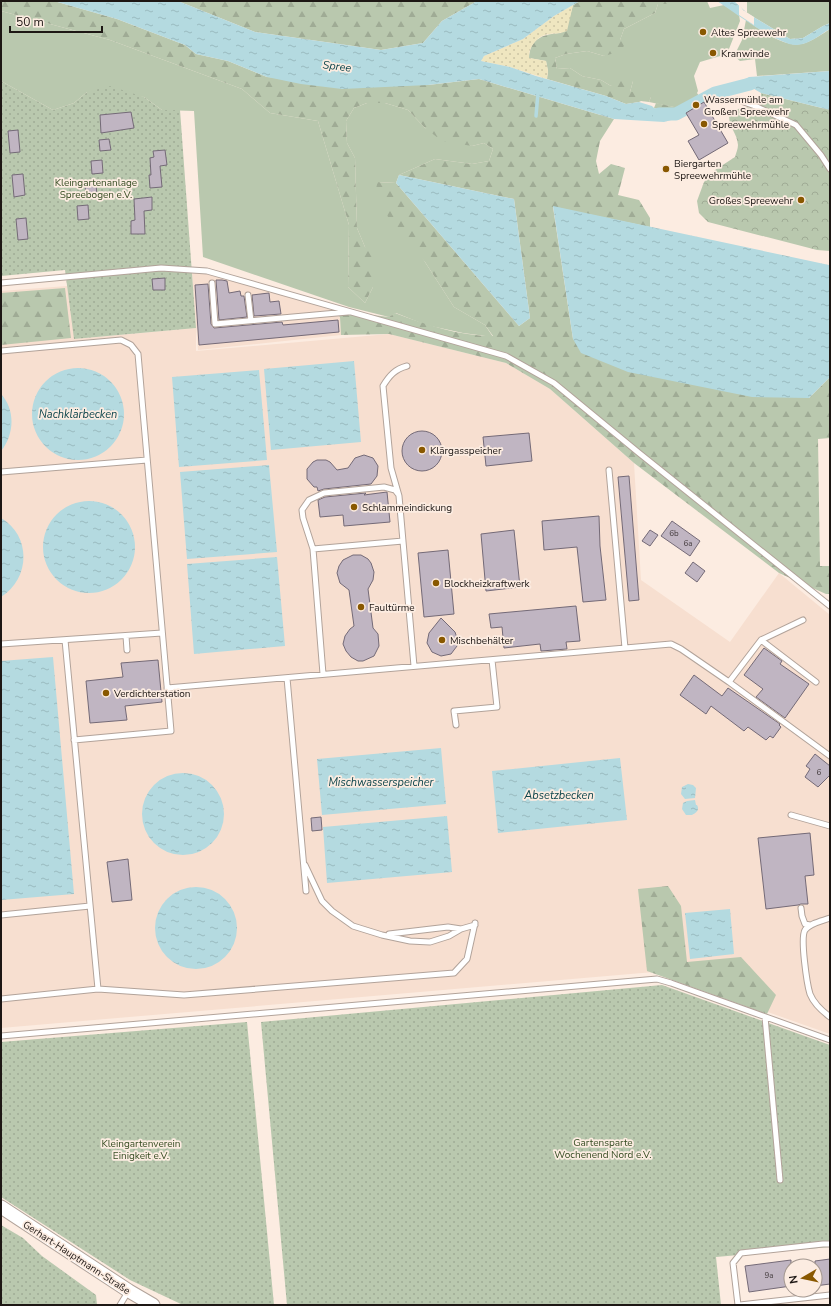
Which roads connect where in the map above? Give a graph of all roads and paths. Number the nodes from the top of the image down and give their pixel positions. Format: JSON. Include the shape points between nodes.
{"nodes":[{"id":1,"x":738,"y":100,"type":"dead end"},
{"id":2,"x":830,"y":169,"type":"edge"},
{"id":3,"x":1,"y":283,"type":"edge"},
{"id":4,"x":212,"y":283,"type":"dead end"},
{"id":5,"x":248,"y":295,"type":"dead end"},
{"id":6,"x":351,"y":312,"type":"junction"},
{"id":7,"x":251,"y":321,"type":"junction"},
{"id":8,"x":1,"y":351,"type":"edge"},
{"id":9,"x":407,"y":366,"type":"dead end"},
{"id":10,"x":147,"y":460,"type":"junction"},
{"id":11,"x":609,"y":470,"type":"dead end"},
{"id":12,"x":1,"y":472,"type":"edge"},
{"id":13,"x":399,"y":496,"type":"junction"},
{"id":14,"x":404,"y":541,"type":"junction"},
{"id":15,"x":313,"y":549,"type":"junction"},
{"id":16,"x":830,"y":606,"type":"edge"},
{"id":17,"x":803,"y":620,"type":"dead end"},
{"id":18,"x":162,"y":633,"type":"junction"},
{"id":19,"x":126,"y":636,"type":"junction"},
{"id":20,"x":65,"y":640,"type":"junction"},
{"id":21,"x":761,"y":640,"type":"junction"},
{"id":22,"x":1,"y":644,"type":"edge"},
{"id":23,"x":625,"y":648,"type":"junction"},
{"id":24,"x":127,"y":650,"type":"dead end"},
{"id":25,"x":492,"y":660,"type":"junction"},
{"id":26,"x":414,"y":666,"type":"junction"},
{"id":27,"x":324,"y":674,"type":"junction"},
{"id":28,"x":287,"y":678,"type":"junction"},
{"id":29,"x":729,"y":682,"type":"junction"},
{"id":30,"x":816,"y":682,"type":"dead end"},
{"id":31,"x":167,"y":688,"type":"junction"},
{"id":32,"x":456,"y":725,"type":"dead end"},
{"id":33,"x":74,"y":740,"type":"junction"},
{"id":34,"x":830,"y":756,"type":"edge"},
{"id":35,"x":791,"y":815,"type":"dead end"},
{"id":36,"x":830,"y":826,"type":"edge"},
{"id":37,"x":304,"y":862,"type":"junction"},
{"id":38,"x":306,"y":891,"type":"dead end"},
{"id":39,"x":90,"y":906,"type":"junction"},
{"id":40,"x":801,"y":908,"type":"dead end"},
{"id":41,"x":1,"y":915,"type":"edge"},
{"id":42,"x":830,"y":918,"type":"edge"},
{"id":43,"x":810,"y":925,"type":"junction"},
{"id":44,"x":461,"y":929,"type":"junction"},
{"id":45,"x":382,"y":935,"type":"junction"},
{"id":46,"x":98,"y":989,"type":"junction"},
{"id":47,"x":1,"y":999,"type":"edge"},
{"id":48,"x":764,"y":1017,"type":"junction"},
{"id":49,"x":830,"y":1017,"type":"edge"},
{"id":50,"x":1,"y":1036,"type":"edge"},
{"id":51,"x":830,"y":1040,"type":"edge"},
{"id":52,"x":780,"y":1180,"type":"dead end"},
{"id":53,"x":1,"y":1207,"type":"edge"},
{"id":54,"x":830,"y":1244,"type":"edge"},
{"id":55,"x":129,"y":1291,"type":"junction"},
{"id":56,"x":830,"y":1295,"type":"edge"},
{"id":57,"x":120,"y":1305,"type":"edge"},
{"id":58,"x":153,"y":1305,"type":"edge"},
{"id":59,"x":739,"y":1305,"type":"edge"}],
"edges":[{"from":1,"to":2,"type":"lane","via":[[796,125]]},
{"from":3,"to":6,"type":"lane","via":[[161,268],[207,271]]},
{"from":4,"to":7,"type":"lane","via":[[215,324]]},
{"from":5,"to":7,"type":"lane"},
{"from":6,"to":7,"type":"lane"},
{"from":6,"to":16,"type":"lane","via":[[506,356],[554,383]]},
{"from":8,"to":10,"type":"lane","via":[[121,340],[131,345],[138,354]]},
{"from":9,"to":13,"type":"lane","via":[[399,368],[383,386],[391,468]]},
{"from":10,"to":12,"type":"lane"},
{"from":10,"to":18,"type":"lane"},
{"from":11,"to":23,"type":"lane"},
{"from":13,"to":14,"type":"lane"},
{"from":13,"to":15,"type":"lane","via":[[395,490],[384,487],[324,493],[309,500],[302,510]]},
{"from":14,"to":15,"type":"lane"},
{"from":14,"to":26,"type":"lane"},
{"from":15,"to":27,"type":"lane"},
{"from":17,"to":21,"type":"lane"},
{"from":18,"to":19,"type":"lane"},
{"from":18,"to":31,"type":"lane"},
{"from":19,"to":20,"type":"lane"},
{"from":19,"to":24,"type":"lane"},
{"from":20,"to":22,"type":"lane"},
{"from":20,"to":33,"type":"lane"},
{"from":21,"to":29,"type":"lane"},
{"from":21,"to":30,"type":"lane"},
{"from":23,"to":25,"type":"lane"},
{"from":23,"to":29,"type":"lane","via":[[671,644]]},
{"from":25,"to":26,"type":"lane"},
{"from":25,"to":32,"type":"lane","via":[[497,707],[454,711]]},
{"from":26,"to":27,"type":"lane"},
{"from":27,"to":28,"type":"lane"},
{"from":28,"to":31,"type":"lane"},
{"from":28,"to":37,"type":"lane"},
{"from":29,"to":34,"type":"lane"},
{"from":31,"to":33,"type":"lane","via":[[171,731]]},
{"from":33,"to":39,"type":"lane"},
{"from":35,"to":36,"type":"lane"},
{"from":37,"to":38,"type":"lane"},
{"from":37,"to":45,"type":"lane","via":[[322,900],[332,911],[353,926]]},
{"from":39,"to":41,"type":"lane"},
{"from":39,"to":46,"type":"lane"},
{"from":40,"to":43,"type":"lane","via":[[805,924]]},
{"from":42,"to":43,"type":"lane"},
{"from":43,"to":49,"type":"lane","via":[[803,937],[806,978],[810,995]]},
{"from":44,"to":45,"type":"lane","via":[[448,927]]},
{"from":44,"to":45,"type":"lane","via":[[430,942]]},
{"from":44,"to":46,"type":"lane","via":[[475,924],[467,959],[454,972],[184,995]]},
{"from":46,"to":47,"type":"lane"},
{"from":48,"to":50,"type":"lane","via":[[657,979]]},
{"from":48,"to":51,"type":"lane"},
{"from":48,"to":52,"type":"lane"},
{"from":53,"to":55,"type":"street","name":"Gerhart-Hauptmann-Straße"},
{"from":54,"to":59,"type":"lane","via":[[742,1254],[734,1263]]},
{"from":55,"to":57,"type":"lane"},
{"from":55,"to":58,"type":"street","name":"Gerhart-Hauptmann-Straße"},
{"from":56,"to":59,"type":"lane"}]}
